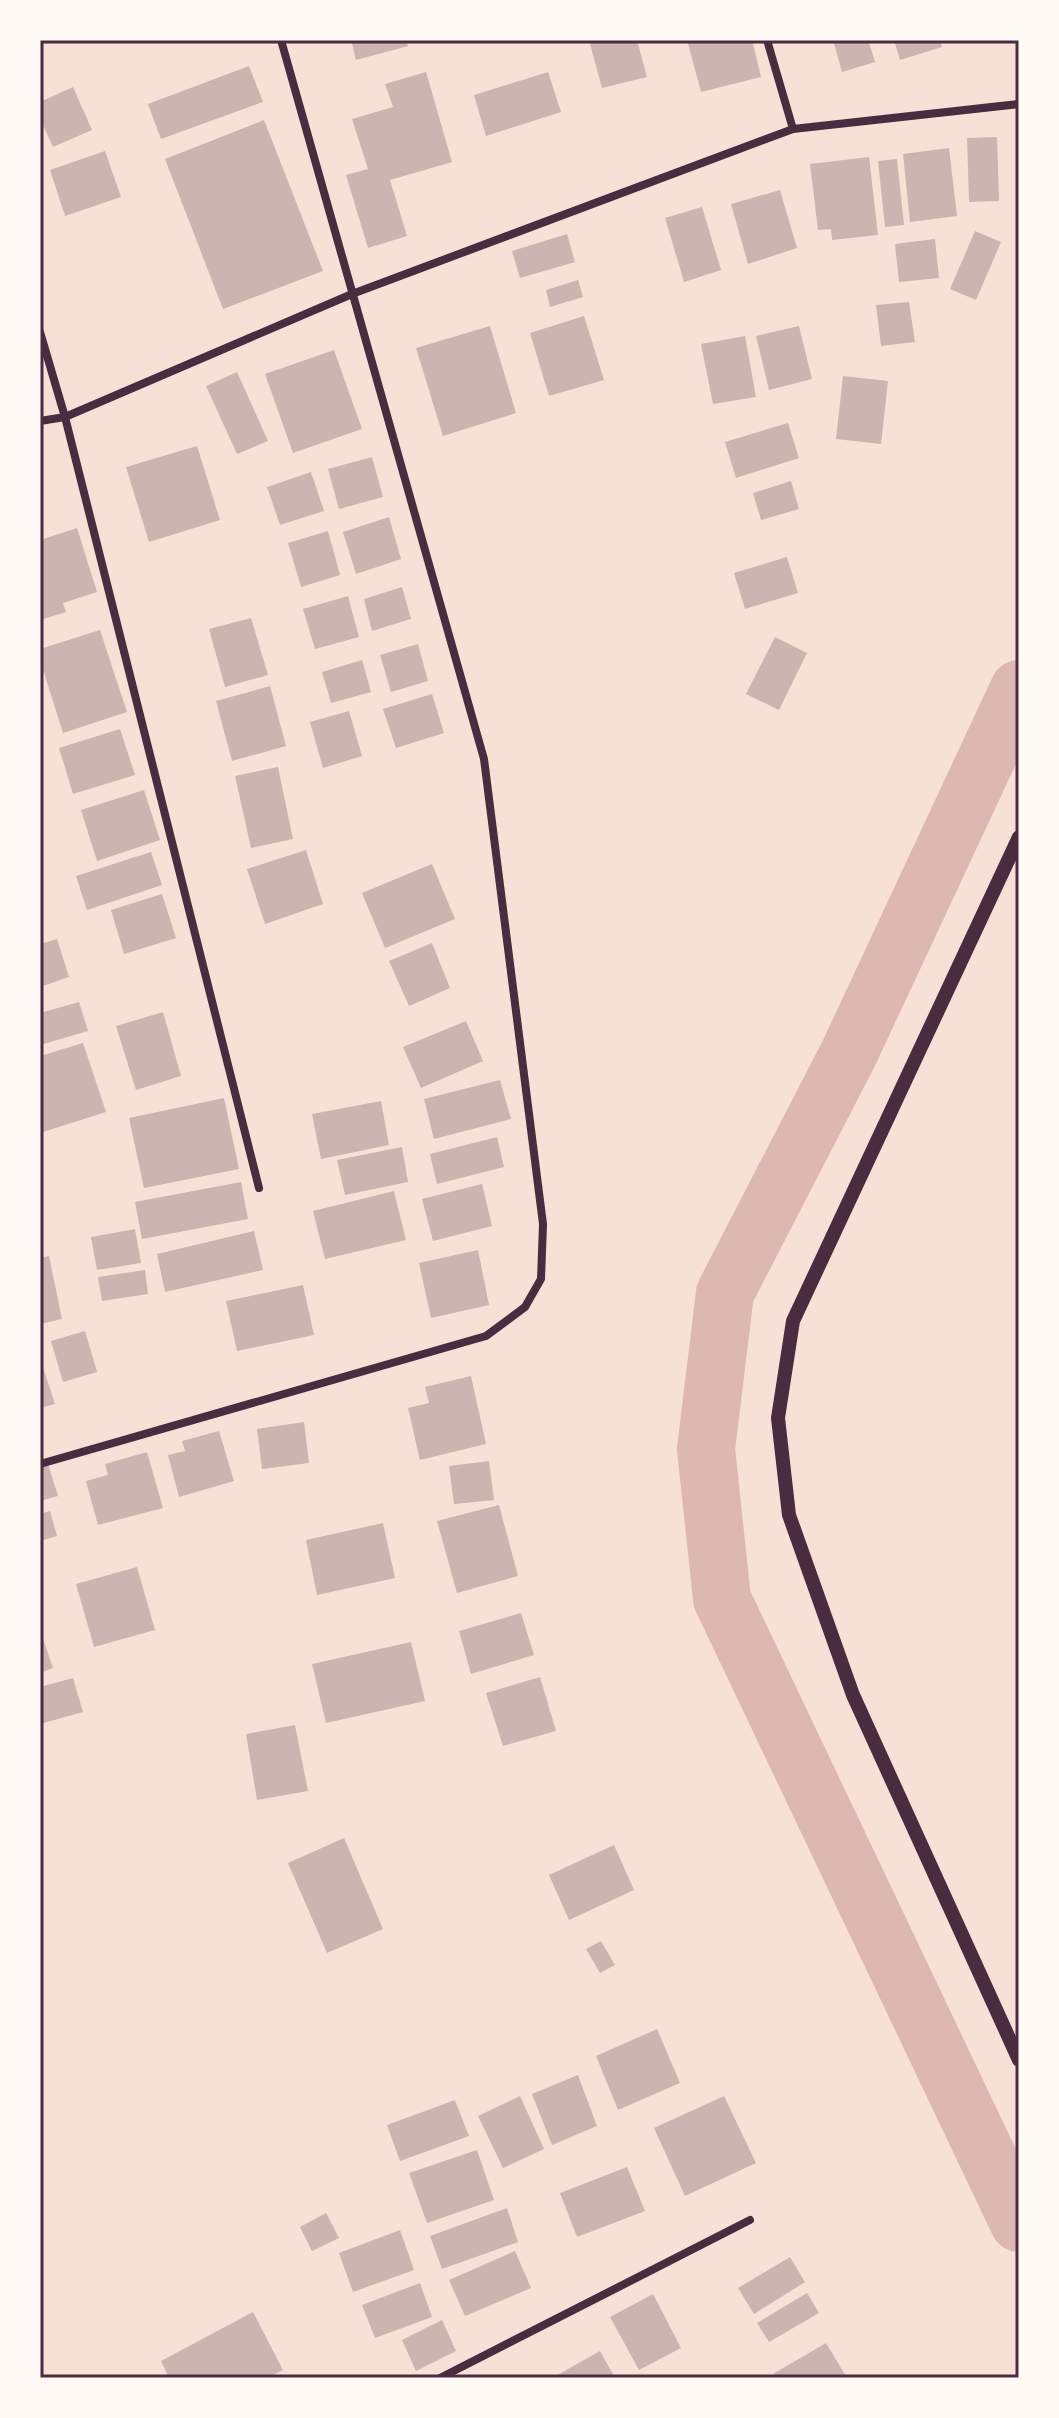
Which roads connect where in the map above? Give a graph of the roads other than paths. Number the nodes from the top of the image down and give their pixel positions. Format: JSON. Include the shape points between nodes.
{"nodes":[{"id":1,"x":281,"y":40,"type":"edge"},
{"id":2,"x":767,"y":40,"type":"edge"},
{"id":3,"x":1019,"y":104,"type":"edge"},
{"id":4,"x":793,"y":129,"type":"junction"},
{"id":5,"x":352,"y":294,"type":"junction"},
{"id":6,"x":40,"y":332,"type":"edge"},
{"id":7,"x":65,"y":417,"type":"junction"},
{"id":8,"x":40,"y":421,"type":"edge"},
{"id":9,"x":1019,"y":837,"type":"edge"},
{"id":10,"x":259,"y":1188,"type":"dead end"},
{"id":11,"x":40,"y":1464,"type":"edge"},
{"id":12,"x":1019,"y":2060,"type":"edge"},
{"id":13,"x":750,"y":2220,"type":"dead end"},
{"id":14,"x":440,"y":2378,"type":"edge"}],
"edges":[{"from":1,"to":5,"type":"street"},
{"from":2,"to":4,"type":"street"},
{"from":3,"to":4,"type":"street"},
{"from":4,"to":5,"type":"street"},
{"from":5,"to":7,"type":"street"},
{"from":5,"to":11,"type":"street","via":[[484,759],[543,1224],[541,1279],[525,1307],[486,1336]]},
{"from":6,"to":7,"type":"street"},
{"from":7,"to":8,"type":"street"},
{"from":7,"to":10,"type":"street"},
{"from":9,"to":12,"type":"street","via":[[793,1321],[778,1418],[789,1515],[853,1695]]},
{"from":13,"to":14,"type":"street"}]}
